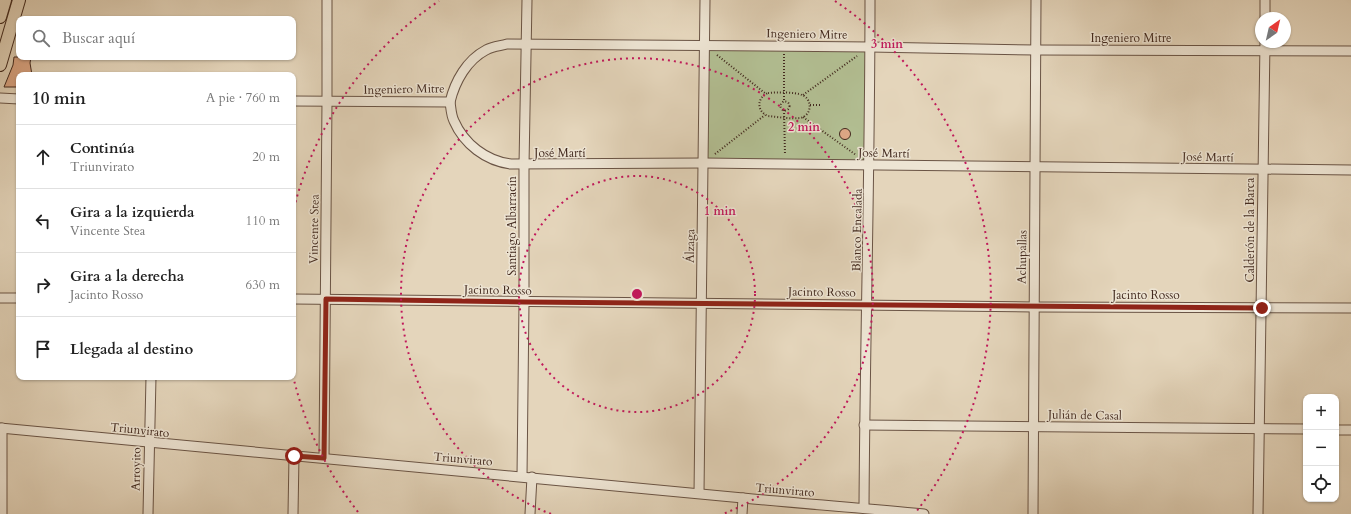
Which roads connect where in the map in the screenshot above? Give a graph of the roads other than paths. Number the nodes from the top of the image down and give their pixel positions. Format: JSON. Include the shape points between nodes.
{"nodes":[{"id":1,"x":5,"y":0,"type":"edge"},
{"id":2,"x":19,"y":0,"type":"edge"},
{"id":3,"x":327,"y":0,"type":"edge"},
{"id":4,"x":527,"y":0,"type":"edge"},
{"id":5,"x":705,"y":0,"type":"edge"},
{"id":6,"x":870,"y":0,"type":"edge"},
{"id":7,"x":1036,"y":0,"type":"edge"},
{"id":8,"x":1265,"y":0,"type":"edge"},
{"id":9,"x":1265,"y":12,"type":"edge"},
{"id":10,"x":0,"y":18,"type":"edge"},
{"id":11,"x":526,"y":44,"type":"junction"},
{"id":12,"x":704,"y":45,"type":"junction"},
{"id":13,"x":870,"y":46,"type":"junction"},
{"id":14,"x":1255,"y":46,"type":"edge"},
{"id":15,"x":1265,"y":48,"type":"edge"},
{"id":16,"x":1291,"y":48,"type":"edge"},
{"id":17,"x":1036,"y":50,"type":"junction"},
{"id":18,"x":1351,"y":51,"type":"edge"},
{"id":19,"x":0,"y":65,"type":"edge"},
{"id":20,"x":0,"y":98,"type":"edge"},
{"id":21,"x":16,"y":99,"type":"edge"},
{"id":22,"x":296,"y":101,"type":"edge"},
{"id":23,"x":327,"y":101,"type":"junction"},
{"id":24,"x":450,"y":102,"type":"junction"},
{"id":25,"x":704,"y":164,"type":"junction"},
{"id":26,"x":524,"y":165,"type":"junction"},
{"id":27,"x":869,"y":165,"type":"junction"},
{"id":28,"x":1035,"y":168,"type":"junction"},
{"id":29,"x":1263,"y":170,"type":"junction"},
{"id":30,"x":1351,"y":170,"type":"edge"},
{"id":31,"x":0,"y":298,"type":"edge"},
{"id":32,"x":16,"y":298,"type":"edge"},
{"id":33,"x":296,"y":299,"type":"edge"},
{"id":34,"x":326,"y":299,"type":"junction"},
{"id":35,"x":524,"y":302,"type":"junction"},
{"id":36,"x":701,"y":303,"type":"junction"},
{"id":37,"x":868,"y":304,"type":"junction"},
{"id":38,"x":1034,"y":306,"type":"junction"},
{"id":39,"x":1262,"y":308,"type":"junction"},
{"id":40,"x":1351,"y":308,"type":"edge"},
{"id":41,"x":151,"y":380,"type":"edge"},
{"id":42,"x":864,"y":425,"type":"junction"},
{"id":43,"x":1033,"y":427,"type":"junction"},
{"id":44,"x":1,"y":428,"type":"edge"},
{"id":45,"x":1260,"y":429,"type":"junction"},
{"id":46,"x":1303,"y":430,"type":"edge"},
{"id":47,"x":1339,"y":430,"type":"edge"},
{"id":48,"x":1351,"y":430,"type":"edge"},
{"id":49,"x":149,"y":443,"type":"junction"},
{"id":50,"x":294,"y":456,"type":"junction"},
{"id":51,"x":324,"y":458,"type":"junction"},
{"id":52,"x":522,"y":476,"type":"junction"},
{"id":53,"x":532,"y":477,"type":"junction"},
{"id":54,"x":699,"y":493,"type":"junction"},
{"id":55,"x":743,"y":498,"type":"junction"},
{"id":56,"x":864,"y":508,"type":"junction"},
{"id":57,"x":2,"y":514,"type":"edge"},
{"id":58,"x":148,"y":514,"type":"edge"},
{"id":59,"x":293,"y":514,"type":"edge"},
{"id":60,"x":530,"y":514,"type":"edge"},
{"id":61,"x":742,"y":514,"type":"edge"},
{"id":62,"x":924,"y":514,"type":"edge"},
{"id":63,"x":1033,"y":514,"type":"edge"},
{"id":64,"x":1258,"y":514,"type":"edge"}],
"edges":[{"from":1,"to":10,"type":"main road"},
{"from":2,"to":19,"type":"main road"},
{"from":3,"to":23,"type":"street","name":"Vincente Stea"},
{"from":4,"to":11,"type":"street","name":"Santiago Albarracín"},
{"from":5,"to":12,"type":"street","name":"Álzaga"},
{"from":6,"to":13,"type":"street","name":"Blanco Encalada"},
{"from":7,"to":17,"type":"street","name":"Achupallas"},
{"from":8,"to":9,"type":"street"},
{"from":11,"to":12,"type":"street","name":"Ingeniero Mitre"},
{"from":11,"to":24,"type":"street","name":"Ingeniero Mitre","via":[[507,44],[486,50],[477,56],[462,72],[452,91]]},
{"from":11,"to":26,"type":"street","name":"Santiago Albarracín"},
{"from":12,"to":13,"type":"street","name":"Ingeniero Mitre"},
{"from":12,"to":25,"type":"street","name":"Álzaga"},
{"from":13,"to":17,"type":"street","name":"Ingeniero Mitre"},
{"from":13,"to":27,"type":"street","name":"Blanco Encalada"},
{"from":14,"to":17,"type":"street","name":"Ingeniero Mitre"},
{"from":15,"to":29,"type":"street","name":"Calderón de la Barca"},
{"from":16,"to":18,"type":"street","name":"Ingeniero Mitre"},
{"from":17,"to":28,"type":"street","name":"Achupallas"},
{"from":20,"to":21,"type":"street"},
{"from":22,"to":23,"type":"street","name":"Ingeniero Mitre"},
{"from":23,"to":24,"type":"street","name":"Ingeniero Mitre"},
{"from":23,"to":34,"type":"street","name":"Vincente Stea"},
{"from":24,"to":26,"type":"street","name":"José Martí","via":[[454,120],[470,144],[480,153],[502,163]]},
{"from":25,"to":26,"type":"street","name":"José Martí"},
{"from":25,"to":27,"type":"street","name":"José Martí"},
{"from":25,"to":36,"type":"street","name":"Álzaga"},
{"from":26,"to":35,"type":"street","name":"Santiago Albarracín"},
{"from":27,"to":28,"type":"street","name":"José Martí"},
{"from":27,"to":37,"type":"street","name":"Blanco Encalada"},
{"from":28,"to":29,"type":"street","name":"José Martí"},
{"from":28,"to":38,"type":"street","name":"Achupallas"},
{"from":29,"to":30,"type":"street","name":"José Martí"},
{"from":29,"to":39,"type":"street","name":"Calderón de la Barca"},
{"from":31,"to":32,"type":"street"},
{"from":33,"to":34,"type":"street","name":"Jacinto Rosso"},
{"from":34,"to":35,"type":"street","name":"Jacinto Rosso"},
{"from":34,"to":51,"type":"street","name":"Vincente Stea"},
{"from":35,"to":36,"type":"street","name":"Jacinto Rosso"},
{"from":35,"to":52,"type":"street","name":"Santiago Albarracín"},
{"from":36,"to":37,"type":"street","name":"Jacinto Rosso"},
{"from":36,"to":54,"type":"street","name":"Álzaga"},
{"from":37,"to":38,"type":"street","name":"Jacinto Rosso"},
{"from":37,"to":42,"type":"street","name":"Blanco Encalada"},
{"from":38,"to":39,"type":"street","name":"Jacinto Rosso"},
{"from":38,"to":43,"type":"street","name":"Achupallas"},
{"from":39,"to":40,"type":"street","name":"Jacinto Rosso"},
{"from":39,"to":45,"type":"street","name":"Calderón de la Barca"},
{"from":41,"to":49,"type":"street","name":"Arroyito"},
{"from":42,"to":43,"type":"street","name":"Julián de Casal"},
{"from":42,"to":56,"type":"street","name":"Blanco Encalada"},
{"from":43,"to":45,"type":"street","name":"Julián de Casal"},
{"from":43,"to":63,"type":"street","name":"Achupallas"},
{"from":44,"to":49,"type":"street","name":"Triunvirato"},
{"from":44,"to":57,"type":"street"},
{"from":45,"to":46,"type":"street","name":"Julián de Casal"},
{"from":45,"to":64,"type":"street","name":"Calderón de la Barca"},
{"from":47,"to":48,"type":"street"},
{"from":49,"to":50,"type":"street","name":"Triunvirato"},
{"from":49,"to":58,"type":"street","name":"Arroyito"},
{"from":50,"to":51,"type":"street","name":"Triunvirato"},
{"from":50,"to":59,"type":"street"},
{"from":51,"to":52,"type":"street","name":"Triunvirato"},
{"from":52,"to":53,"type":"street","name":"Triunvirato"},
{"from":53,"to":54,"type":"street","name":"Triunvirato"},
{"from":53,"to":60,"type":"street"},
{"from":54,"to":55,"type":"street","name":"Triunvirato"},
{"from":55,"to":56,"type":"street","name":"Triunvirato"},
{"from":55,"to":61,"type":"street"},
{"from":56,"to":62,"type":"street","name":"Triunvirato"}]}
